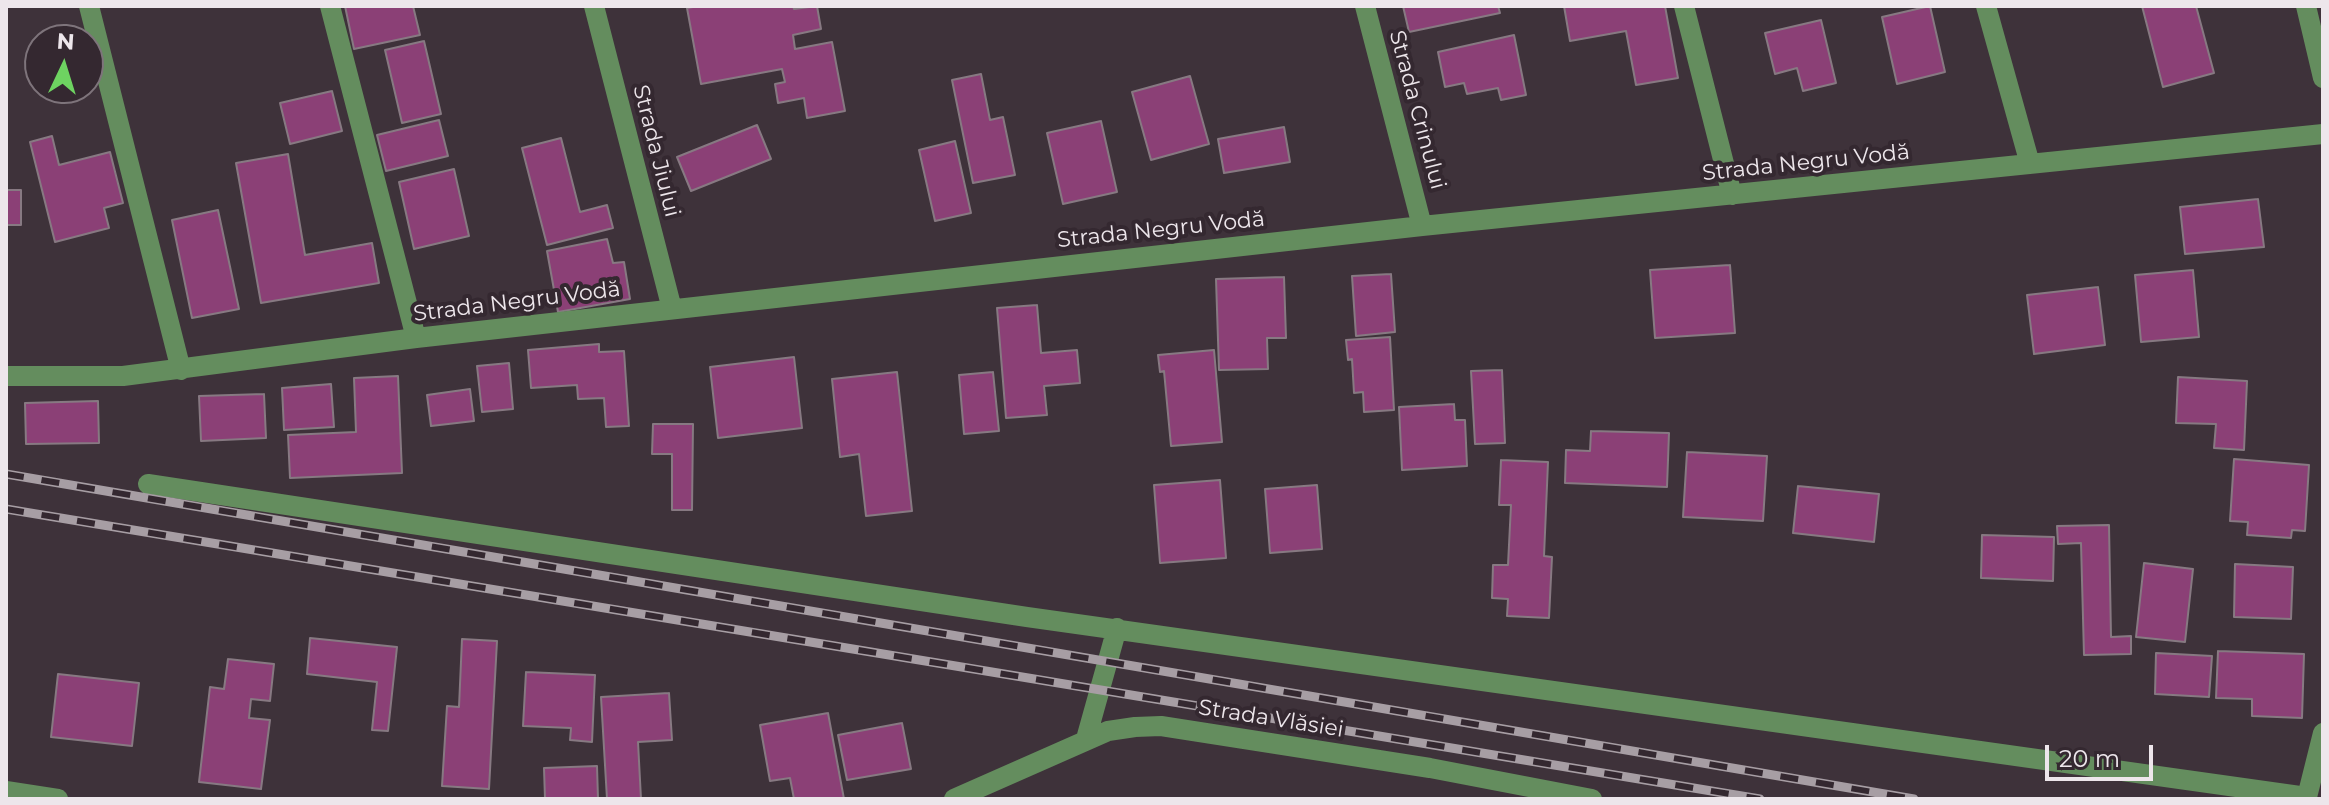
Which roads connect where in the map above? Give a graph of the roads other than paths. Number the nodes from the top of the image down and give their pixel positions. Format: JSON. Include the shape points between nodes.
{"nodes":[{"id":1,"x":89,"y":6,"type":"edge"},
{"id":2,"x":330,"y":6,"type":"edge"},
{"id":3,"x":594,"y":6,"type":"edge"},
{"id":4,"x":1365,"y":6,"type":"edge"},
{"id":5,"x":1684,"y":6,"type":"edge"},
{"id":6,"x":1986,"y":6,"type":"edge"},
{"id":7,"x":2306,"y":6,"type":"edge"},
{"id":8,"x":2323,"y":78,"type":"edge"},
{"id":9,"x":2323,"y":134,"type":"edge"},
{"id":10,"x":2030,"y":164,"type":"junction"},
{"id":11,"x":1732,"y":195,"type":"junction"},
{"id":12,"x":1422,"y":226,"type":"junction"},
{"id":13,"x":672,"y":309,"type":"junction"},
{"id":14,"x":416,"y":338,"type":"junction"},
{"id":15,"x":181,"y":370,"type":"junction"},
{"id":16,"x":6,"y":376,"type":"edge"},
{"id":17,"x":148,"y":484,"type":"dead end"},
{"id":18,"x":1117,"y":628,"type":"junction"},
{"id":19,"x":2323,"y":733,"type":"edge"},
{"id":20,"x":1086,"y":739,"type":"junction"},
{"id":21,"x":6,"y":791,"type":"edge"},
{"id":22,"x":2307,"y":797,"type":"edge"},
{"id":23,"x":58,"y":799,"type":"edge"},
{"id":24,"x":954,"y":799,"type":"edge"},
{"id":25,"x":1592,"y":799,"type":"edge"}],
"edges":[{"from":1,"to":15,"type":"street"},
{"from":2,"to":14,"type":"street"},
{"from":3,"to":13,"type":"street","name":"Strada Jiului"},
{"from":4,"to":12,"type":"street","name":"Strada Crinului"},
{"from":5,"to":11,"type":"street"},
{"from":6,"to":10,"type":"street"},
{"from":7,"to":8,"type":"street"},
{"from":9,"to":10,"type":"street","name":"Strada Negru Vodă"},
{"from":10,"to":11,"type":"street","name":"Strada Negru Vodă"},
{"from":11,"to":12,"type":"street","name":"Strada Negru Vodă"},
{"from":12,"to":13,"type":"street","name":"Strada Negru Vodă"},
{"from":13,"to":14,"type":"street","name":"Strada Negru Vodă"},
{"from":14,"to":15,"type":"street","name":"Strada Negru Vodă"},
{"from":15,"to":16,"type":"street","name":"Strada Negru Vodă","via":[[123,376]]},
{"from":17,"to":18,"type":"street"},
{"from":18,"to":20,"type":"street"},
{"from":18,"to":22,"type":"street"},
{"from":19,"to":22,"type":"street"},
{"from":20,"to":24,"type":"street","name":"Strada Vlăsiei"},
{"from":20,"to":25,"type":"street","name":"Strada Vlăsiei","via":[[1108,731],[1161,726]]},
{"from":21,"to":23,"type":"street"}]}
